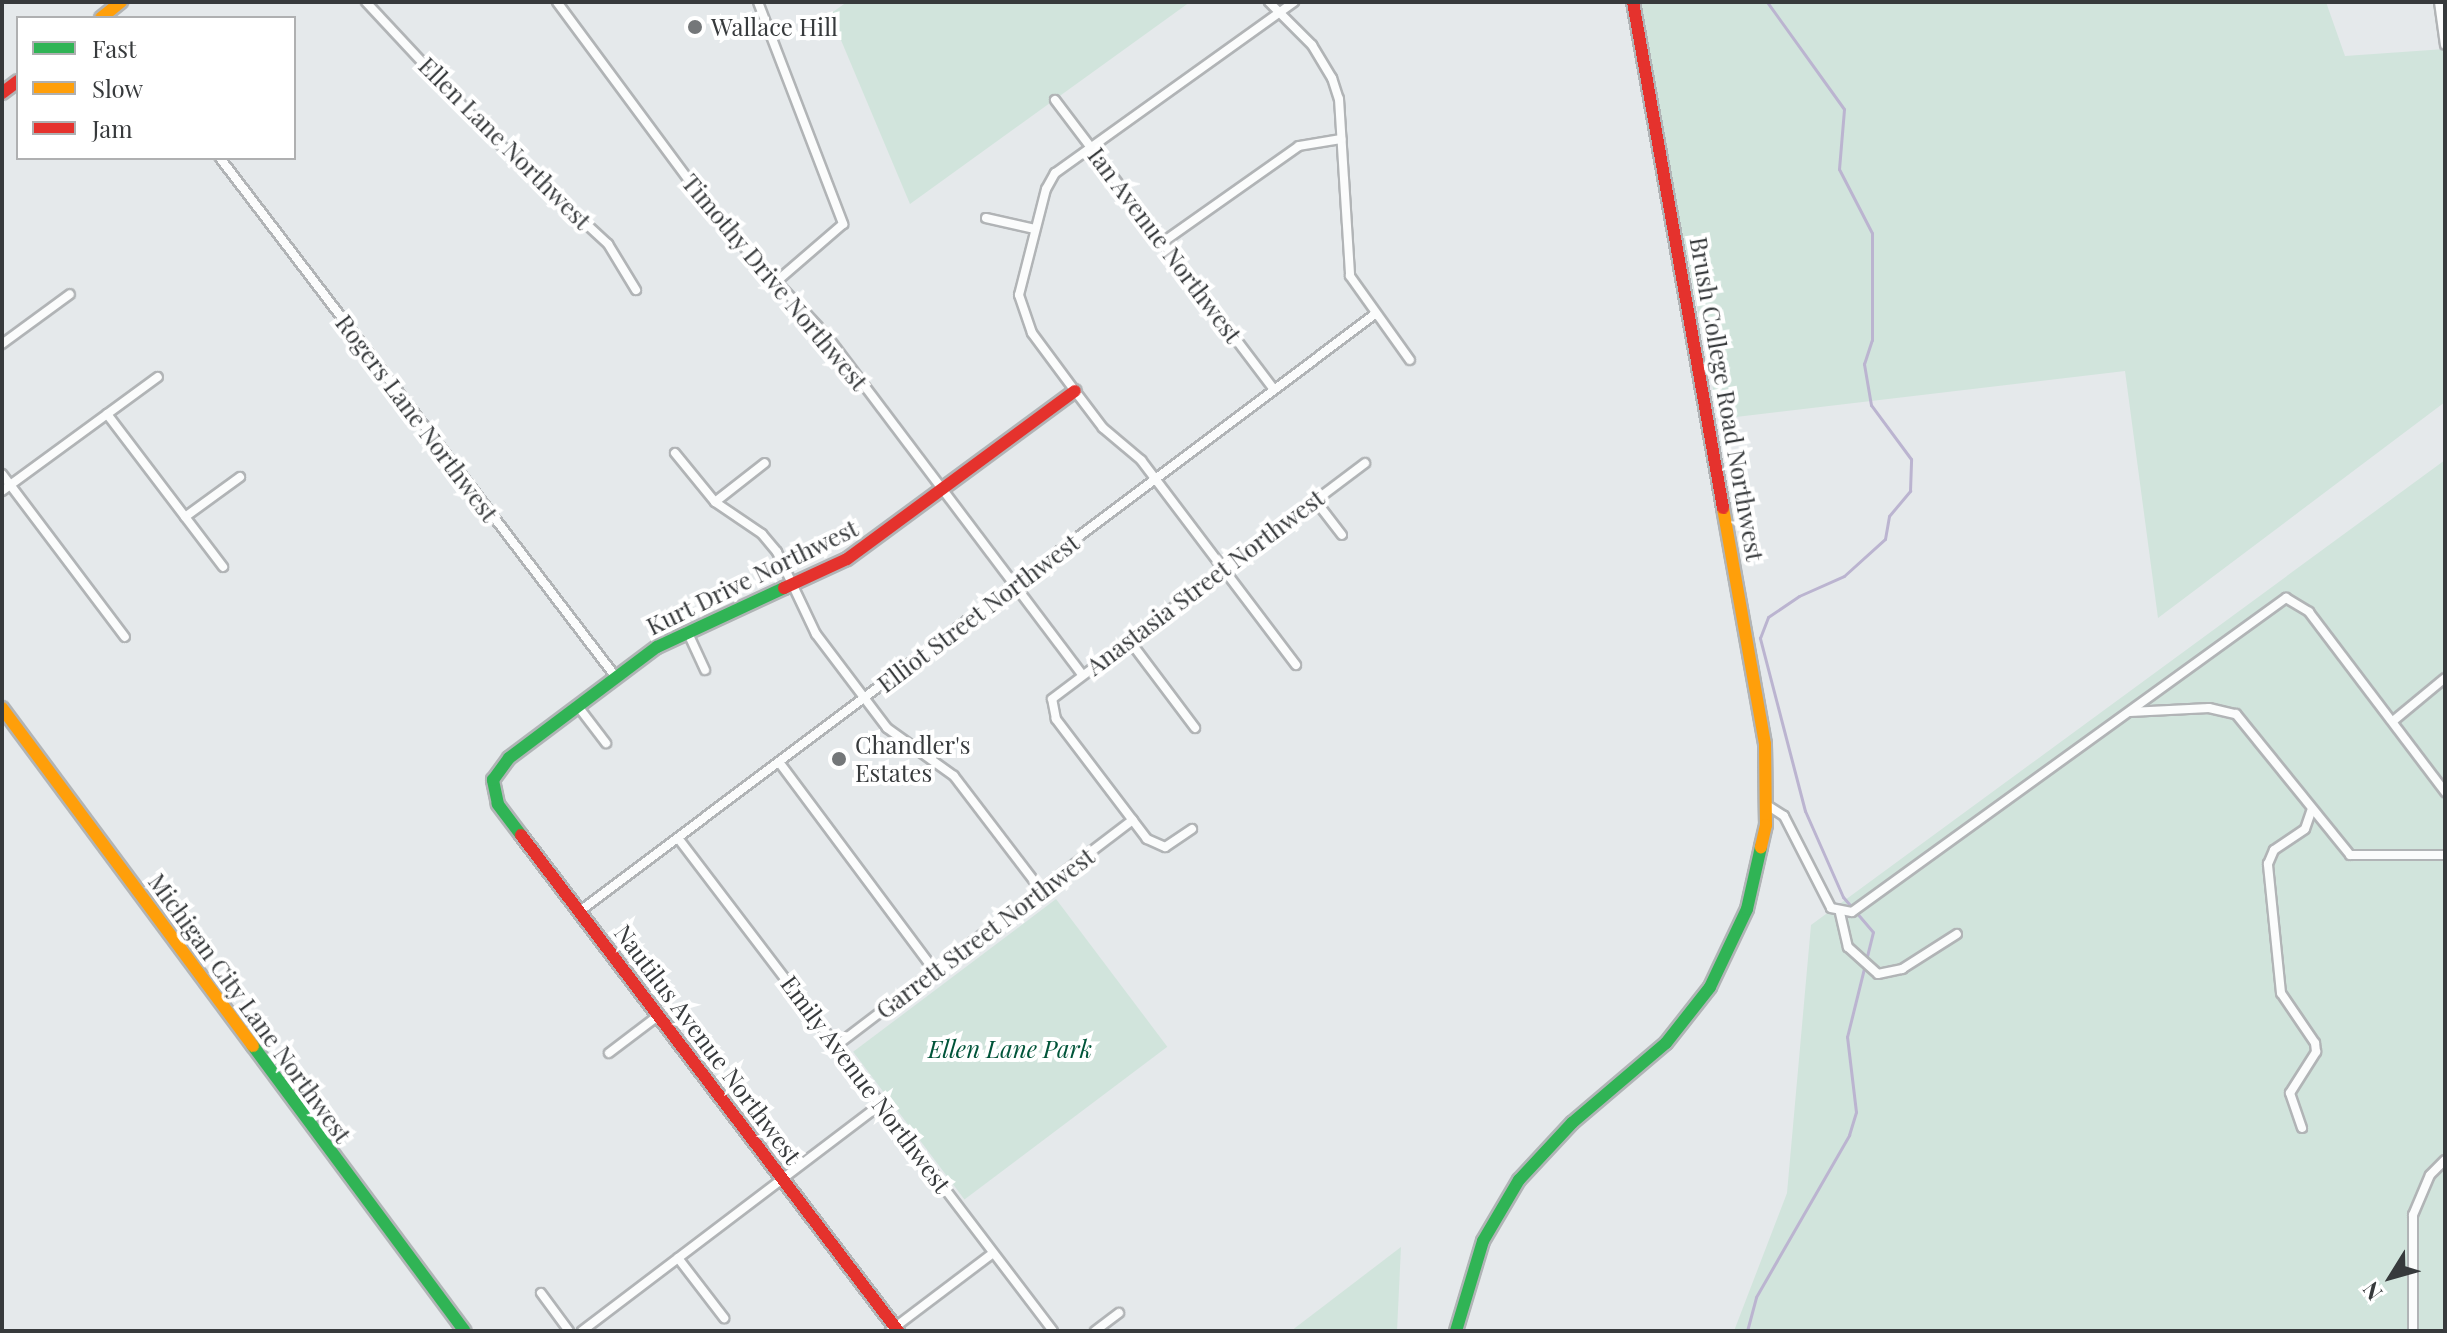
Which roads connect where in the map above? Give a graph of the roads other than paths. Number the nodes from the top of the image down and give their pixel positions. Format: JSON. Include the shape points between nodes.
{"nodes":[{"id":1,"x":121,"y":2,"type":"edge"},
{"id":2,"x":366,"y":2,"type":"edge"},
{"id":3,"x":557,"y":2,"type":"edge"},
{"id":4,"x":758,"y":2,"type":"edge"},
{"id":5,"x":1269,"y":2,"type":"edge"},
{"id":6,"x":1294,"y":2,"type":"edge"},
{"id":7,"x":1633,"y":2,"type":"edge"},
{"id":8,"x":2439,"y":2,"type":"edge"},
{"id":9,"x":1279,"y":13,"type":"junction"},
{"id":10,"x":108,"y":16,"type":"edge"},
{"id":11,"x":2445,"y":45,"type":"edge"},
{"id":12,"x":1055,"y":100,"type":"dead end"},
{"id":13,"x":1341,"y":139,"type":"junction"},
{"id":14,"x":1090,"y":147,"type":"junction"},
{"id":15,"x":222,"y":160,"type":"edge"},
{"id":16,"x":986,"y":218,"type":"dead end"},
{"id":17,"x":1035,"y":229,"type":"junction"},
{"id":18,"x":1163,"y":242,"type":"junction"},
{"id":19,"x":777,"y":281,"type":"junction"},
{"id":20,"x":636,"y":290,"type":"dead end"},
{"id":21,"x":70,"y":294,"type":"dead end"},
{"id":22,"x":1375,"y":314,"type":"junction"},
{"id":23,"x":2,"y":344,"type":"edge"},
{"id":24,"x":1410,"y":360,"type":"dead end"},
{"id":25,"x":158,"y":377,"type":"dead end"},
{"id":26,"x":1274,"y":390,"type":"junction"},
{"id":27,"x":1075,"y":391,"type":"junction"},
{"id":28,"x":107,"y":414,"type":"junction"},
{"id":29,"x":675,"y":453,"type":"dead end"},
{"id":30,"x":765,"y":463,"type":"dead end"},
{"id":31,"x":1365,"y":463,"type":"dead end"},
{"id":32,"x":2,"y":474,"type":"edge"},
{"id":33,"x":240,"y":477,"type":"dead end"},
{"id":34,"x":1156,"y":480,"type":"junction"},
{"id":35,"x":6,"y":488,"type":"edge"},
{"id":36,"x":943,"y":490,"type":"junction"},
{"id":37,"x":1315,"y":500,"type":"junction"},
{"id":38,"x":715,"y":502,"type":"junction"},
{"id":39,"x":185,"y":517,"type":"junction"},
{"id":40,"x":1342,"y":535,"type":"dead end"},
{"id":41,"x":223,"y":567,"type":"dead end"},
{"id":42,"x":1223,"y":569,"type":"junction"},
{"id":43,"x":791,"y":584,"type":"junction"},
{"id":44,"x":1015,"y":585,"type":"junction"},
{"id":45,"x":687,"y":630,"type":"junction"},
{"id":46,"x":125,"y":637,"type":"dead end"},
{"id":47,"x":1129,"y":640,"type":"junction"},
{"id":48,"x":1296,"y":665,"type":"dead end"},
{"id":49,"x":705,"y":670,"type":"dead end"},
{"id":50,"x":1082,"y":674,"type":"junction"},
{"id":51,"x":615,"y":676,"type":"junction"},
{"id":52,"x":2445,"y":678,"type":"edge"},
{"id":53,"x":864,"y":698,"type":"junction"},
{"id":54,"x":577,"y":705,"type":"junction"},
{"id":55,"x":2,"y":708,"type":"edge"},
{"id":56,"x":2126,"y":713,"type":"junction"},
{"id":57,"x":2393,"y":721,"type":"junction"},
{"id":58,"x":1195,"y":728,"type":"dead end"},
{"id":59,"x":606,"y":743,"type":"dead end"},
{"id":60,"x":779,"y":762,"type":"junction"},
{"id":61,"x":493,"y":780,"type":"joint"},
{"id":62,"x":2445,"y":792,"type":"edge"},
{"id":63,"x":1767,"y":805,"type":"junction"},
{"id":64,"x":2312,"y":809,"type":"junction"},
{"id":65,"x":1133,"y":820,"type":"junction"},
{"id":66,"x":1192,"y":829,"type":"dead end"},
{"id":67,"x":678,"y":838,"type":"junction"},
{"id":68,"x":2445,"y":855,"type":"edge"},
{"id":69,"x":1041,"y":890,"type":"junction"},
{"id":70,"x":580,"y":911,"type":"junction"},
{"id":71,"x":1840,"y":913,"type":"junction"},
{"id":72,"x":1957,"y":934,"type":"dead end"},
{"id":73,"x":935,"y":971,"type":"junction"},
{"id":74,"x":659,"y":1015,"type":"junction"},
{"id":75,"x":836,"y":1046,"type":"junction"},
{"id":76,"x":609,"y":1053,"type":"dead end"},
{"id":77,"x":881,"y":1104,"type":"junction"},
{"id":78,"x":2302,"y":1128,"type":"dead end"},
{"id":79,"x":2445,"y":1160,"type":"edge"},
{"id":80,"x":783,"y":1179,"type":"junction"},
{"id":81,"x":993,"y":1253,"type":"junction"},
{"id":82,"x":678,"y":1258,"type":"junction"},
{"id":83,"x":541,"y":1293,"type":"dead end"},
{"id":84,"x":1119,"y":1313,"type":"dead end"},
{"id":85,"x":724,"y":1318,"type":"dead end"},
{"id":86,"x":894,"y":1330,"type":"edge"},
{"id":87,"x":465,"y":1331,"type":"edge"},
{"id":88,"x":569,"y":1331,"type":"edge"},
{"id":89,"x":582,"y":1331,"type":"edge"},
{"id":90,"x":1053,"y":1331,"type":"edge"},
{"id":91,"x":1095,"y":1331,"type":"edge"},
{"id":92,"x":1456,"y":1331,"type":"edge"},
{"id":93,"x":2413,"y":1331,"type":"edge"}],
"edges":[{"from":1,"to":10,"type":"street"},
{"from":2,"to":20,"type":"street","name":"Ellen Lane Northwest","via":[[492,137],[608,244]]},
{"from":3,"to":19,"type":"street","name":"Timothy Drive Northwest","via":[[716,217]]},
{"from":4,"to":19,"type":"street","via":[[843,224]]},
{"from":5,"to":9,"type":"street"},
{"from":6,"to":9,"type":"street"},
{"from":7,"to":63,"type":"street","name":"Brush College Road Northwest","via":[[1764,736]]},
{"from":8,"to":11,"type":"street"},
{"from":9,"to":13,"type":"street","via":[[1325,62],[1339,99]]},
{"from":9,"to":14,"type":"street"},
{"from":12,"to":14,"type":"street","name":"Ian Avenue Northwest"},
{"from":13,"to":18,"type":"street","via":[[1299,146]]},
{"from":13,"to":22,"type":"street","via":[[1350,276]]},
{"from":14,"to":17,"type":"street","via":[[1055,173]]},
{"from":14,"to":18,"type":"street","name":"Ian Avenue Northwest"},
{"from":15,"to":51,"type":"street","name":"Rogers Lane Northwest"},
{"from":16,"to":17,"type":"street"},
{"from":17,"to":27,"type":"street","via":[[1019,295],[1024,315]]},
{"from":18,"to":26,"type":"street","name":"Ian Avenue Northwest"},
{"from":19,"to":36,"type":"street","name":"Timothy Drive Northwest","via":[[827,336]]},
{"from":21,"to":23,"type":"street"},
{"from":22,"to":24,"type":"street"},
{"from":22,"to":26,"type":"street","name":"Elliot Street Northwest"},
{"from":25,"to":28,"type":"street"},
{"from":26,"to":34,"type":"street","name":"Elliot Street Northwest"},
{"from":27,"to":34,"type":"street"},
{"from":27,"to":36,"type":"street","name":"Kurt Drive Northwest"},
{"from":28,"to":35,"type":"street"},
{"from":28,"to":39,"type":"street"},
{"from":29,"to":38,"type":"street"},
{"from":30,"to":38,"type":"street"},
{"from":31,"to":37,"type":"street","name":"Anastasia Street Northwest"},
{"from":32,"to":35,"type":"street"},
{"from":33,"to":39,"type":"street"},
{"from":34,"to":42,"type":"street"},
{"from":34,"to":44,"type":"street","name":"Elliot Street Northwest"},
{"from":35,"to":46,"type":"street"},
{"from":36,"to":43,"type":"street","name":"Kurt Drive Northwest","via":[[847,559]]},
{"from":36,"to":44,"type":"street","name":"Timothy Drive Northwest"},
{"from":37,"to":40,"type":"street"},
{"from":37,"to":42,"type":"street","name":"Anastasia Street Northwest"},
{"from":38,"to":43,"type":"street","via":[[762,534]]},
{"from":39,"to":41,"type":"street"},
{"from":42,"to":47,"type":"street","name":"Anastasia Street Northwest"},
{"from":42,"to":48,"type":"street"},
{"from":43,"to":45,"type":"street","name":"Kurt Drive Northwest"},
{"from":43,"to":53,"type":"street","via":[[816,634]]},
{"from":44,"to":50,"type":"street","name":"Timothy Drive Northwest"},
{"from":44,"to":53,"type":"street","name":"Elliot Street Northwest"},
{"from":45,"to":49,"type":"street"},
{"from":45,"to":51,"type":"street","name":"Kurt Drive Northwest"},
{"from":47,"to":50,"type":"street","name":"Anastasia Street Northwest"},
{"from":47,"to":58,"type":"street"},
{"from":50,"to":65,"type":"street","name":"Anastasia Street Northwest","via":[[1055,694],[1050,706]]},
{"from":51,"to":54,"type":"street","name":"Kurt Drive Northwest"},
{"from":52,"to":57,"type":"street"},
{"from":53,"to":60,"type":"street","name":"Elliot Street Northwest"},
{"from":53,"to":69,"type":"street","via":[[898,740],[954,776]]},
{"from":54,"to":59,"type":"street"},
{"from":54,"to":61,"type":"street","name":"Kurt Drive Northwest","via":[[509,758]]},
{"from":55,"to":87,"type":"street","name":"Michigan City Lane Northwest"},
{"from":56,"to":57,"type":"street","via":[[2286,598],[2302,604]]},
{"from":56,"to":64,"type":"street","via":[[2159,707],[2236,714]]},
{"from":56,"to":71,"type":"street","via":[[1857,909]]},
{"from":57,"to":62,"type":"street"},
{"from":60,"to":67,"type":"street","name":"Elliot Street Northwest"},
{"from":60,"to":73,"type":"street"},
{"from":61,"to":70,"type":"street","name":"Nautilus Avenue Northwest","via":[[498,804]]},
{"from":63,"to":71,"type":"street","via":[[1784,816],[1822,893]]},
{"from":63,"to":92,"type":"street","name":"Brush College Road Northwest","via":[[1760,864],[1747,909],[1710,987],[1666,1043],[1572,1123],[1519,1180],[1483,1241]]},
{"from":64,"to":68,"type":"street","via":[[2350,855]]},
{"from":64,"to":78,"type":"street","via":[[2305,829],[2274,850],[2268,864],[2278,982],[2315,1043],[2316,1052],[2290,1093]]},
{"from":65,"to":66,"type":"street","via":[[1158,848]]},
{"from":65,"to":69,"type":"street","name":"Garrett Street Northwest"},
{"from":67,"to":70,"type":"street","name":"Elliot Street Northwest"},
{"from":67,"to":75,"type":"street","name":"Emily Avenue Northwest"},
{"from":69,"to":73,"type":"street","name":"Garrett Street Northwest"},
{"from":70,"to":74,"type":"street","name":"Nautilus Avenue Northwest"},
{"from":71,"to":72,"type":"street","via":[[1848,947],[1878,974],[1902,969]]},
{"from":73,"to":75,"type":"street","name":"Garrett Street Northwest"},
{"from":74,"to":76,"type":"street"},
{"from":74,"to":80,"type":"street","name":"Nautilus Avenue Northwest"},
{"from":75,"to":77,"type":"street","name":"Emily Avenue Northwest"},
{"from":77,"to":80,"type":"street"},
{"from":77,"to":81,"type":"street","name":"Emily Avenue Northwest"},
{"from":79,"to":93,"type":"street","via":[[2430,1175],[2413,1215]]},
{"from":80,"to":82,"type":"street"},
{"from":80,"to":86,"type":"street","name":"Nautilus Avenue Northwest"},
{"from":81,"to":86,"type":"street"},
{"from":81,"to":90,"type":"street","name":"Emily Avenue Northwest"},
{"from":82,"to":85,"type":"street"},
{"from":82,"to":89,"type":"street"},
{"from":83,"to":88,"type":"street"},
{"from":84,"to":91,"type":"street"}]}
